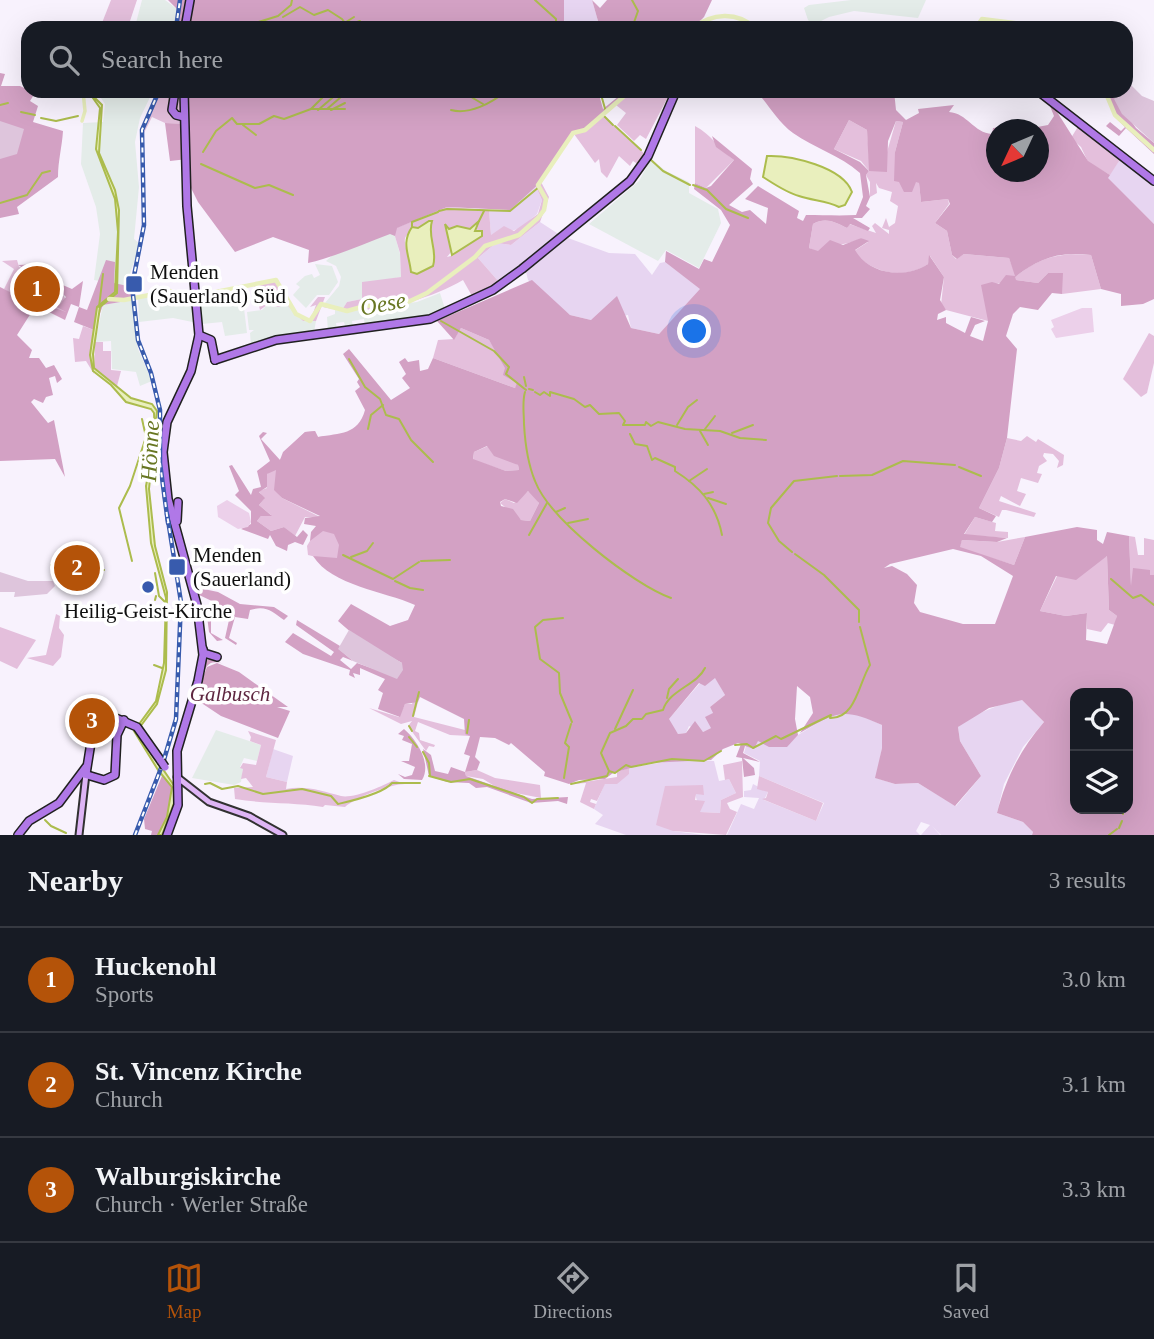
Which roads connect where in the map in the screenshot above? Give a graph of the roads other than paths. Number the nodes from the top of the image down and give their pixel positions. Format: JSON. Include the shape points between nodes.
{"nodes":[{"id":1,"x":190,"y":0,"type":"edge"},
{"id":2,"x":186,"y":21,"type":"edge"},
{"id":3,"x":173,"y":98,"type":"edge"},
{"id":4,"x":183,"y":98,"type":"edge"},
{"id":5,"x":673,"y":98,"type":"edge"},
{"id":6,"x":1047,"y":98,"type":"edge"},
{"id":7,"x":182,"y":114,"type":"junction"},
{"id":8,"x":1154,"y":181,"type":"edge"},
{"id":9,"x":201,"y":338,"type":"junction"},
{"id":10,"x":178,"y":502,"type":"dead end"},
{"id":11,"x":178,"y":535,"type":"junction"},
{"id":12,"x":203,"y":648,"type":"junction"},
{"id":13,"x":201,"y":663,"type":"junction"},
{"id":14,"x":124,"y":720,"type":"junction"},
{"id":15,"x":167,"y":766,"type":"junction"},
{"id":16,"x":86,"y":774,"type":"junction"},
{"id":17,"x":179,"y":781,"type":"junction"},
{"id":18,"x":18,"y":835,"type":"edge"},
{"id":19,"x":79,"y":835,"type":"edge"},
{"id":20,"x":167,"y":835,"type":"edge"},
{"id":21,"x":283,"y":835,"type":"edge"}],
"edges":[{"from":1,"to":2,"type":"main road"},
{"from":3,"to":7,"type":"main road","via":[[171,108]]},
{"from":4,"to":7,"type":"main road"},
{"from":5,"to":9,"type":"main road","via":[[648,157],[631,181],[503,283],[430,319],[272,341],[217,357],[209,337]]},
{"from":6,"to":8,"type":"main road"},
{"from":7,"to":9,"type":"main road"},
{"from":9,"to":11,"type":"main road","via":[[190,374],[169,415],[163,444],[167,491]]},
{"from":10,"to":11,"type":"main road"},
{"from":11,"to":12,"type":"main road"},
{"from":12,"to":13,"type":"main road"},
{"from":12,"to":13,"type":"main road","via":[[214,657],[205,657]]},
{"from":13,"to":15,"type":"main road"},
{"from":14,"to":15,"type":"main road","via":[[137,728]]},
{"from":14,"to":16,"type":"main road","via":[[103,713],[92,736]]},
{"from":14,"to":16,"type":"main road","via":[[117,736],[116,774],[104,780]]},
{"from":15,"to":17,"type":"main road"},
{"from":16,"to":18,"type":"main road","via":[[59,803],[29,821]]},
{"from":16,"to":19,"type":"main road"},
{"from":17,"to":20,"type":"main road","via":[[177,808]]},
{"from":17,"to":21,"type":"main road","via":[[209,802],[249,816]]}]}
